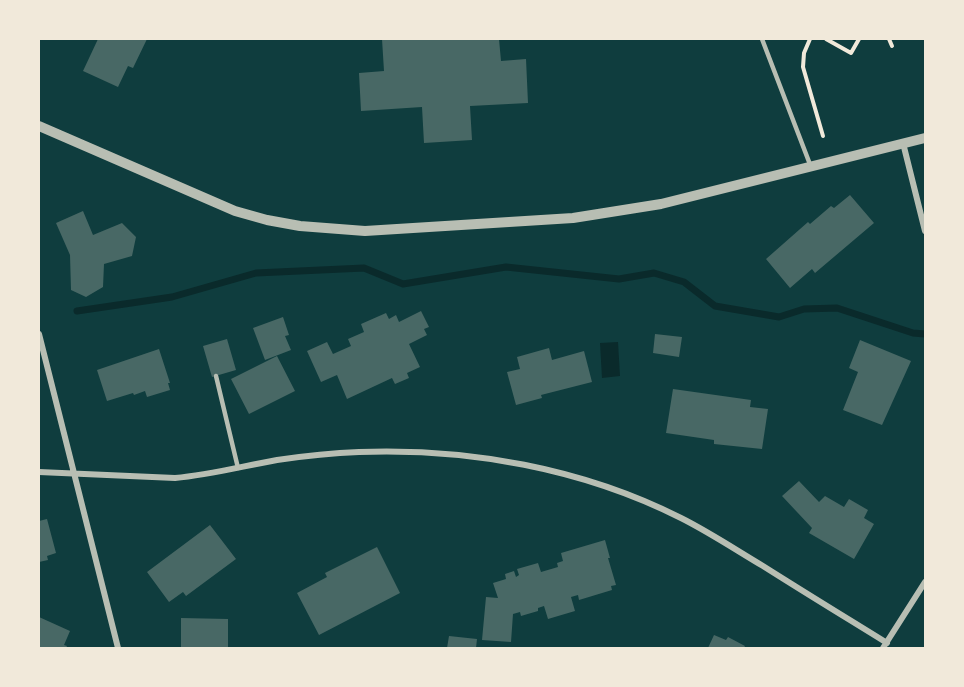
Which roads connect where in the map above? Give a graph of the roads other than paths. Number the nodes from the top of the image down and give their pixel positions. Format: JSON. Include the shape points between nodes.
{"nodes":[{"id":1,"x":762,"y":39,"type":"edge"},
{"id":2,"x":39,"y":126,"type":"edge"},
{"id":3,"x":925,"y":138,"type":"edge"},
{"id":4,"x":903,"y":143,"type":"junction"},
{"id":5,"x":811,"y":167,"type":"junction"},
{"id":6,"x":925,"y":231,"type":"edge"},
{"id":7,"x":39,"y":334,"type":"edge"},
{"id":8,"x":216,"y":376,"type":"dead end"},
{"id":9,"x":238,"y":468,"type":"junction"},
{"id":10,"x":39,"y":472,"type":"edge"},
{"id":11,"x":74,"y":472,"type":"junction"},
{"id":12,"x":925,"y":582,"type":"edge"},
{"id":13,"x":885,"y":645,"type":"edge"},
{"id":14,"x":118,"y":648,"type":"edge"}],
"edges":[{"from":1,"to":5,"type":"lane"},
{"from":2,"to":5,"type":"street","via":[[235,210],[267,220],[332,230],[398,230],[603,214],[661,204]]},
{"from":3,"to":4,"type":"street"},
{"from":4,"to":5,"type":"street"},
{"from":4,"to":6,"type":"street"},
{"from":7,"to":11,"type":"street"},
{"from":8,"to":9,"type":"lane"},
{"from":9,"to":11,"type":"street","via":[[175,478]]},
{"from":9,"to":13,"type":"street","via":[[317,454],[398,451],[481,457],[563,474],[643,500],[681,518]]},
{"from":10,"to":11,"type":"street"},
{"from":11,"to":14,"type":"street"},
{"from":12,"to":13,"type":"street"}]}
